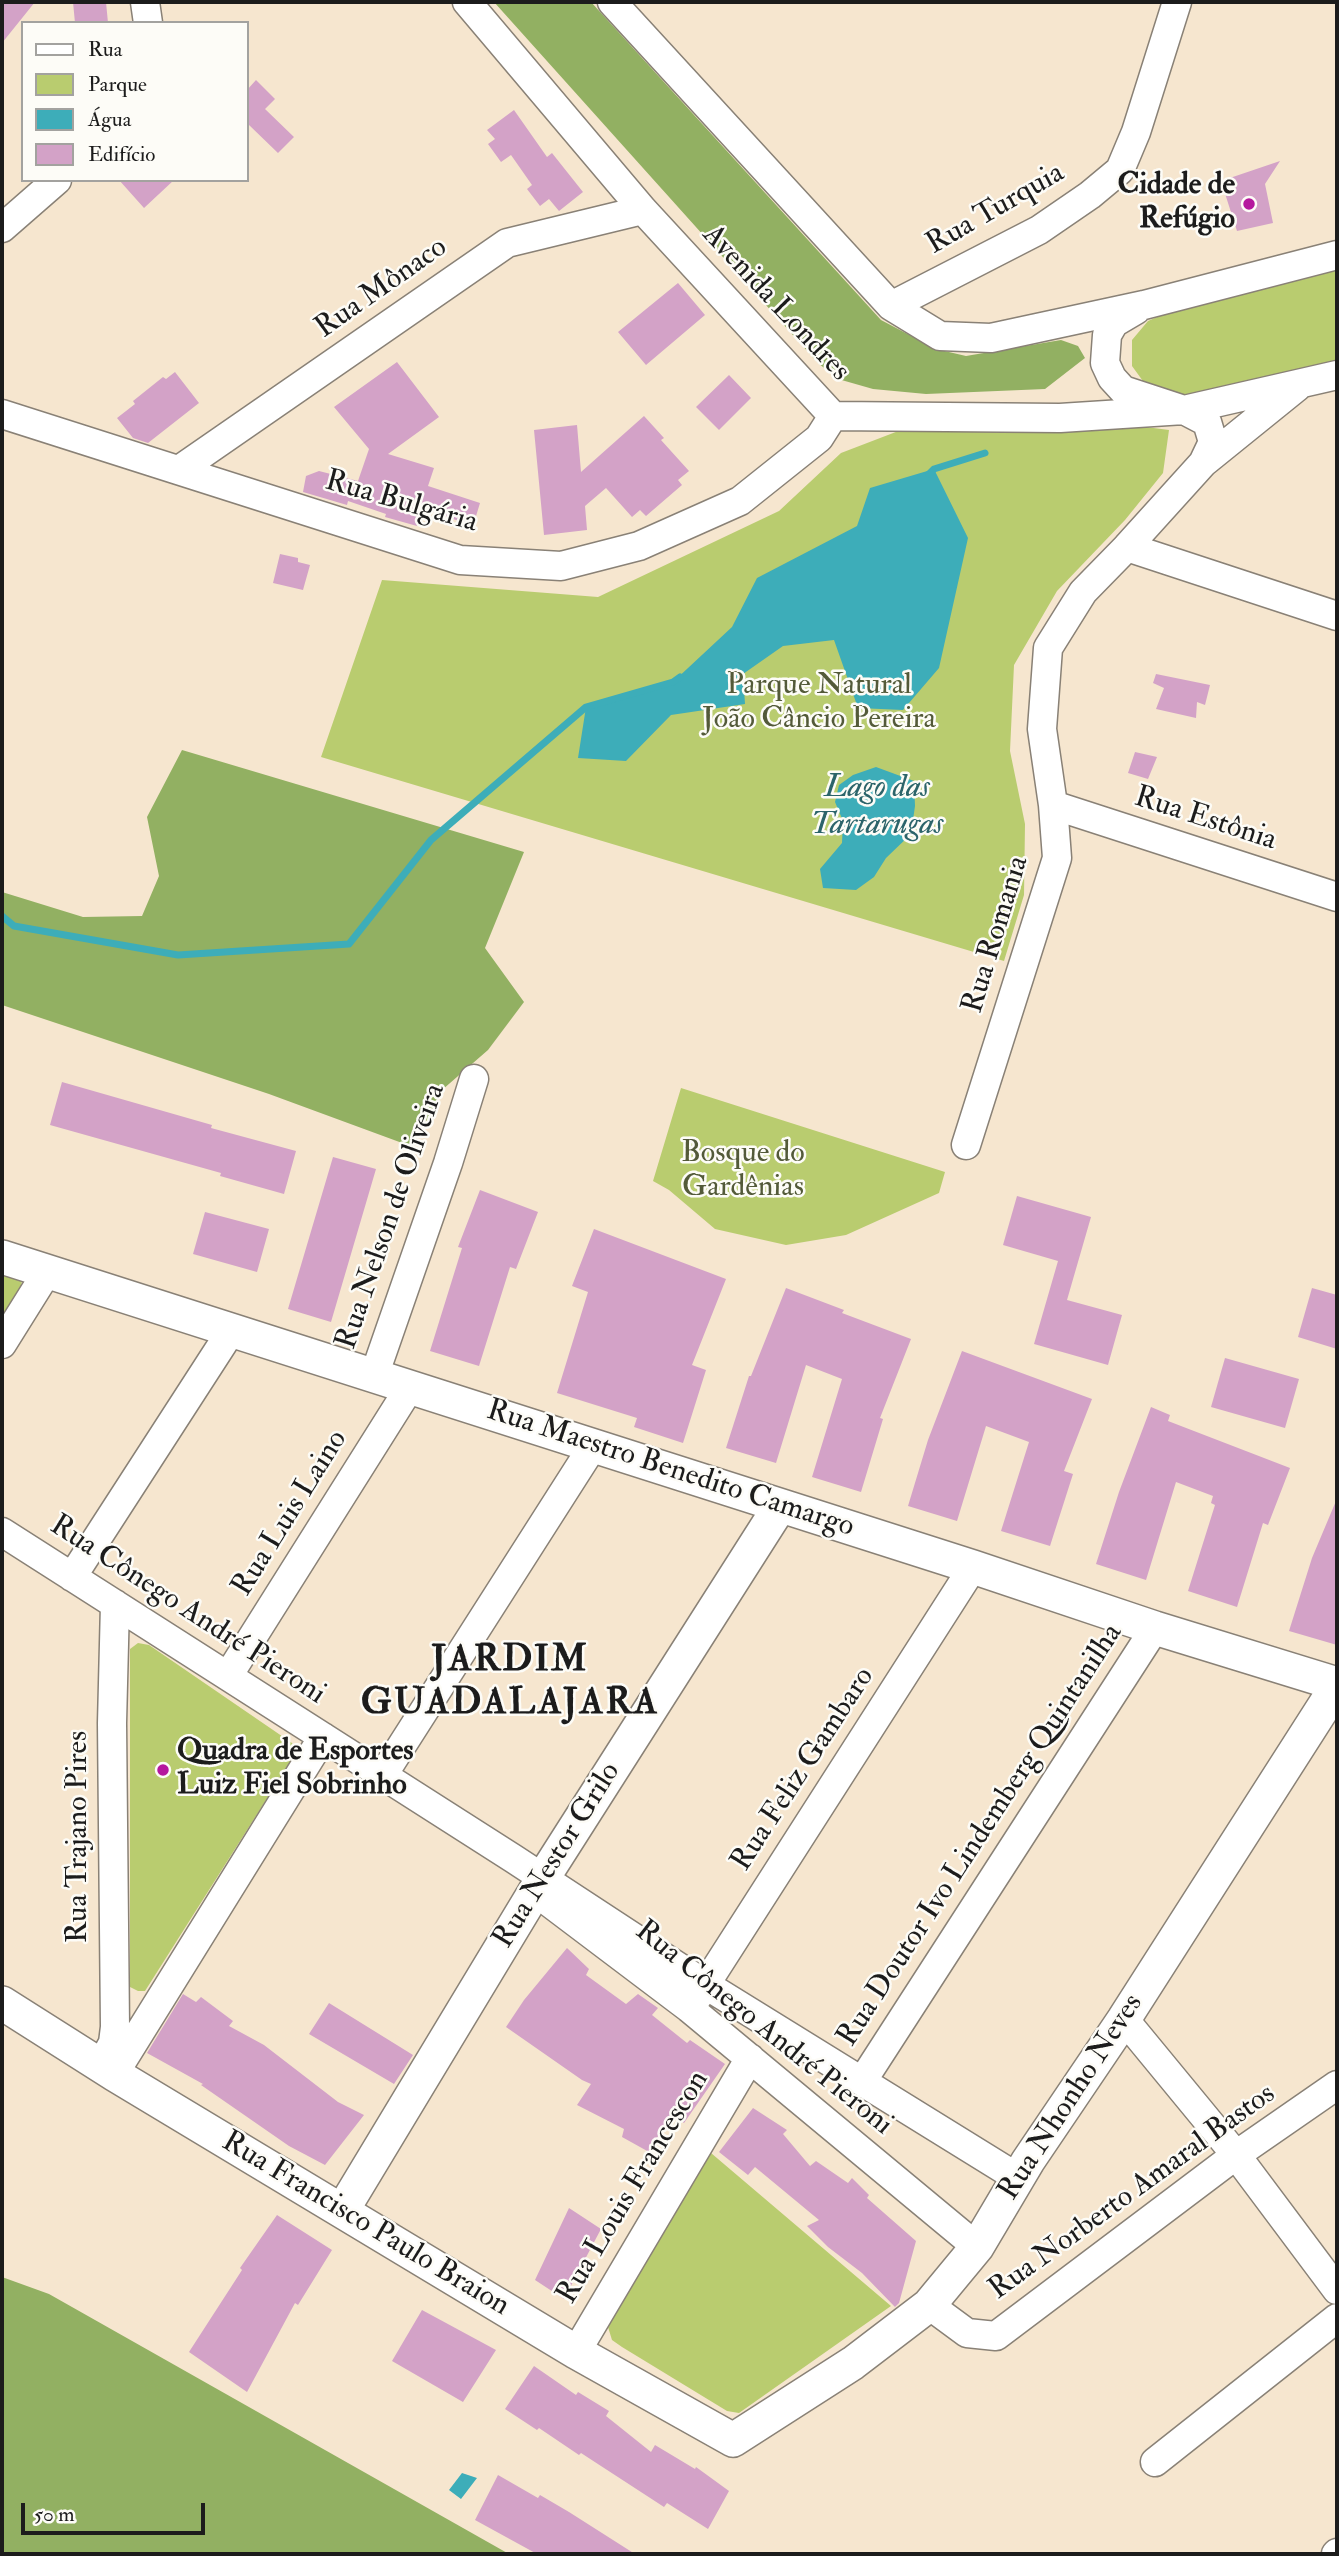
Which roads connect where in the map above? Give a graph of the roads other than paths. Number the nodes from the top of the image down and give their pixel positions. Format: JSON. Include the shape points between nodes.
{"nodes":[{"id":1,"x":145,"y":2,"type":"edge"},
{"id":2,"x":467,"y":2,"type":"edge"},
{"id":3,"x":612,"y":2,"type":"edge"},
{"id":4,"x":1177,"y":2,"type":"edge"},
{"id":5,"x":148,"y":21,"type":"edge"},
{"id":6,"x":55,"y":182,"type":"edge"},
{"id":7,"x":643,"y":210,"type":"junction"},
{"id":8,"x":2,"y":228,"type":"edge"},
{"id":9,"x":1337,"y":255,"type":"edge"},
{"id":10,"x":1144,"y":305,"type":"junction"},
{"id":11,"x":891,"y":306,"type":"junction"},
{"id":12,"x":1337,"y":375,"type":"edge"},
{"id":13,"x":1302,"y":383,"type":"junction"},
{"id":14,"x":1184,"y":410,"type":"junction"},
{"id":15,"x":2,"y":414,"type":"edge"},
{"id":16,"x":833,"y":416,"type":"junction"},
{"id":17,"x":1203,"y":463,"type":"junction"},
{"id":18,"x":179,"y":470,"type":"junction"},
{"id":19,"x":1127,"y":547,"type":"junction"},
{"id":20,"x":1337,"y":616,"type":"edge"},
{"id":21,"x":1053,"y":805,"type":"junction"},
{"id":22,"x":1337,"y":897,"type":"edge"},
{"id":23,"x":474,"y":1079,"type":"dead end"},
{"id":24,"x":967,"y":1145,"type":"dead end"},
{"id":25,"x":2,"y":1257,"type":"edge"},
{"id":26,"x":47,"y":1272,"type":"junction"},
{"id":27,"x":231,"y":1331,"type":"junction"},
{"id":28,"x":2,"y":1344,"type":"edge"},
{"id":29,"x":374,"y":1376,"type":"junction"},
{"id":30,"x":410,"y":1387,"type":"junction"},
{"id":31,"x":593,"y":1446,"type":"junction"},
{"id":32,"x":780,"y":1506,"type":"junction"},
{"id":33,"x":2,"y":1532,"type":"edge"},
{"id":34,"x":973,"y":1567,"type":"junction"},
{"id":35,"x":72,"y":1577,"type":"junction"},
{"id":36,"x":115,"y":1604,"type":"junction"},
{"id":37,"x":1155,"y":1628,"type":"junction"},
{"id":38,"x":228,"y":1676,"type":"junction"},
{"id":39,"x":1337,"y":1685,"type":"edge"},
{"id":40,"x":323,"y":1737,"type":"junction"},
{"id":41,"x":383,"y":1775,"type":"junction"},
{"id":42,"x":539,"y":1885,"type":"junction"},
{"id":43,"x":706,"y":1985,"type":"junction"},
{"id":44,"x":2,"y":2003,"type":"edge"},
{"id":45,"x":689,"y":2008,"type":"junction"},
{"id":46,"x":1124,"y":2019,"type":"junction"},
{"id":47,"x":750,"y":2058,"type":"junction"},
{"id":48,"x":108,"y":2070,"type":"junction"},
{"id":49,"x":863,"y":2080,"type":"junction"},
{"id":50,"x":1337,"y":2085,"type":"edge"},
{"id":51,"x":1236,"y":2155,"type":"junction"},
{"id":52,"x":1018,"y":2178,"type":"junction"},
{"id":53,"x":342,"y":2211,"type":"junction"},
{"id":54,"x":977,"y":2247,"type":"junction"},
{"id":55,"x":1337,"y":2290,"type":"edge"},
{"id":56,"x":929,"y":2305,"type":"junction"},
{"id":57,"x":1337,"y":2318,"type":"edge"},
{"id":58,"x":576,"y":2352,"type":"junction"},
{"id":59,"x":733,"y":2440,"type":"joint"},
{"id":60,"x":1155,"y":2462,"type":"dead end"}],
"edges":[{"from":1,"to":5,"type":"street"},
{"from":2,"to":7,"type":"street","name":"Avenida Londres"},
{"from":3,"to":11,"type":"street"},
{"from":4,"to":11,"type":"street","name":"Rua Turquia","via":[[1120,170],[1039,230]]},
{"from":6,"to":8,"type":"street"},
{"from":7,"to":16,"type":"street","name":"Avenida Londres"},
{"from":7,"to":18,"type":"street","name":"Rua Mônaco","via":[[507,243]]},
{"from":9,"to":10,"type":"street"},
{"from":10,"to":11,"type":"street","via":[[991,338],[940,337]]},
{"from":10,"to":14,"type":"street","via":[[1114,323],[1107,335],[1105,363],[1123,390]]},
{"from":12,"to":13,"type":"street","name":"Avenida Londres"},
{"from":13,"to":14,"type":"street","name":"Avenida Londres"},
{"from":13,"to":17,"type":"street","name":"Rua Romania"},
{"from":14,"to":16,"type":"street","name":"Avenida Londres","via":[[1060,418]]},
{"from":14,"to":17,"type":"street","via":[[1207,422],[1213,442]]},
{"from":15,"to":18,"type":"street","name":"Rua Bulgária"},
{"from":16,"to":18,"type":"street","name":"Rua Bulgária","via":[[819,438],[740,501],[639,546],[561,566],[460,560]]},
{"from":17,"to":19,"type":"street","name":"Rua Romania"},
{"from":19,"to":20,"type":"street"},
{"from":19,"to":21,"type":"street","name":"Rua Romania","via":[[1083,592],[1048,648],[1042,729]]},
{"from":21,"to":22,"type":"street","name":"Rua Estônia"},
{"from":21,"to":24,"type":"street","name":"Rua Romania","via":[[1057,858]]},
{"from":23,"to":29,"type":"street","name":"Rua Nelson de Oliveira"},
{"from":25,"to":26,"type":"street","name":"Rua Maestro Benedito Camargo"},
{"from":26,"to":27,"type":"street","name":"Rua Maestro Benedito Camargo"},
{"from":26,"to":28,"type":"street"},
{"from":27,"to":29,"type":"street","name":"Rua Maestro Benedito Camargo"},
{"from":27,"to":35,"type":"street"},
{"from":29,"to":30,"type":"street","name":"Rua Maestro Benedito Camargo"},
{"from":30,"to":31,"type":"street","name":"Rua Maestro Benedito Camargo"},
{"from":30,"to":38,"type":"street","name":"Rua Luis Laino"},
{"from":31,"to":32,"type":"street","name":"Rua Maestro Benedito Camargo"},
{"from":31,"to":41,"type":"street"},
{"from":32,"to":34,"type":"street","name":"Rua Maestro Benedito Camargo"},
{"from":32,"to":42,"type":"street","name":"Rua Nestor Grilo"},
{"from":33,"to":35,"type":"street","name":"Rua Cônego André Pieroni"},
{"from":34,"to":37,"type":"street","name":"Rua Maestro Benedito Camargo"},
{"from":34,"to":43,"type":"street","name":"Rua Feliz Gambaro"},
{"from":35,"to":36,"type":"street","name":"Rua Cônego André Pieroni"},
{"from":36,"to":38,"type":"street","name":"Rua Cônego André Pieroni"},
{"from":36,"to":48,"type":"street","name":"Rua Trajano Pires","via":[[115,2028]]},
{"from":37,"to":39,"type":"street","name":"Rua Maestro Benedito Camargo"},
{"from":37,"to":49,"type":"street","name":"Rua Doutor Ivo Lindemberg Quintanilha"},
{"from":38,"to":40,"type":"street","name":"Rua Cônego André Pieroni"},
{"from":39,"to":46,"type":"street","name":"Rua Nhonho Neves"},
{"from":40,"to":41,"type":"street","name":"Rua Cônego André Pieroni"},
{"from":40,"to":48,"type":"street"},
{"from":41,"to":42,"type":"street","name":"Rua Cônego André Pieroni","via":[[514,1859]]},
{"from":42,"to":43,"type":"street","name":"Rua Cônego André Pieroni"},
{"from":42,"to":45,"type":"street","name":"Rua Cônego André Pieroni"},
{"from":42,"to":53,"type":"street","name":"Rua Nestor Grilo"},
{"from":43,"to":45,"type":"street","name":"Rua Feliz Gambaro"},
{"from":43,"to":49,"type":"street","name":"Rua Cônego André Pieroni"},
{"from":44,"to":48,"type":"street","name":"Rua Francisco Paulo Braion"},
{"from":45,"to":47,"type":"street","name":"Rua Cônego André Pieroni"},
{"from":46,"to":51,"type":"street"},
{"from":46,"to":52,"type":"street","name":"Rua Nhonho Neves"},
{"from":47,"to":54,"type":"street","name":"Rua Cônego André Pieroni"},
{"from":47,"to":58,"type":"street","name":"Rua Louis Francescon"},
{"from":48,"to":53,"type":"street","name":"Rua Francisco Paulo Braion"},
{"from":49,"to":52,"type":"street","name":"Rua Cônego André Pieroni"},
{"from":50,"to":51,"type":"street","name":"Rua Norberto Amaral Bastos"},
{"from":51,"to":55,"type":"street"},
{"from":51,"to":56,"type":"street","name":"Rua Norberto Amaral Bastos","via":[[996,2336],[967,2333]]},
{"from":52,"to":54,"type":"street","name":"Rua Nhonho Neves"},
{"from":53,"to":58,"type":"street","name":"Rua Francisco Paulo Braion"},
{"from":54,"to":56,"type":"street","name":"Rua Nhonho Neves"},
{"from":56,"to":59,"type":"street","name":"Rua Nhonho Neves","via":[[853,2363]]},
{"from":57,"to":60,"type":"street"},
{"from":58,"to":59,"type":"street","name":"Rua Francisco Paulo Braion"}]}
